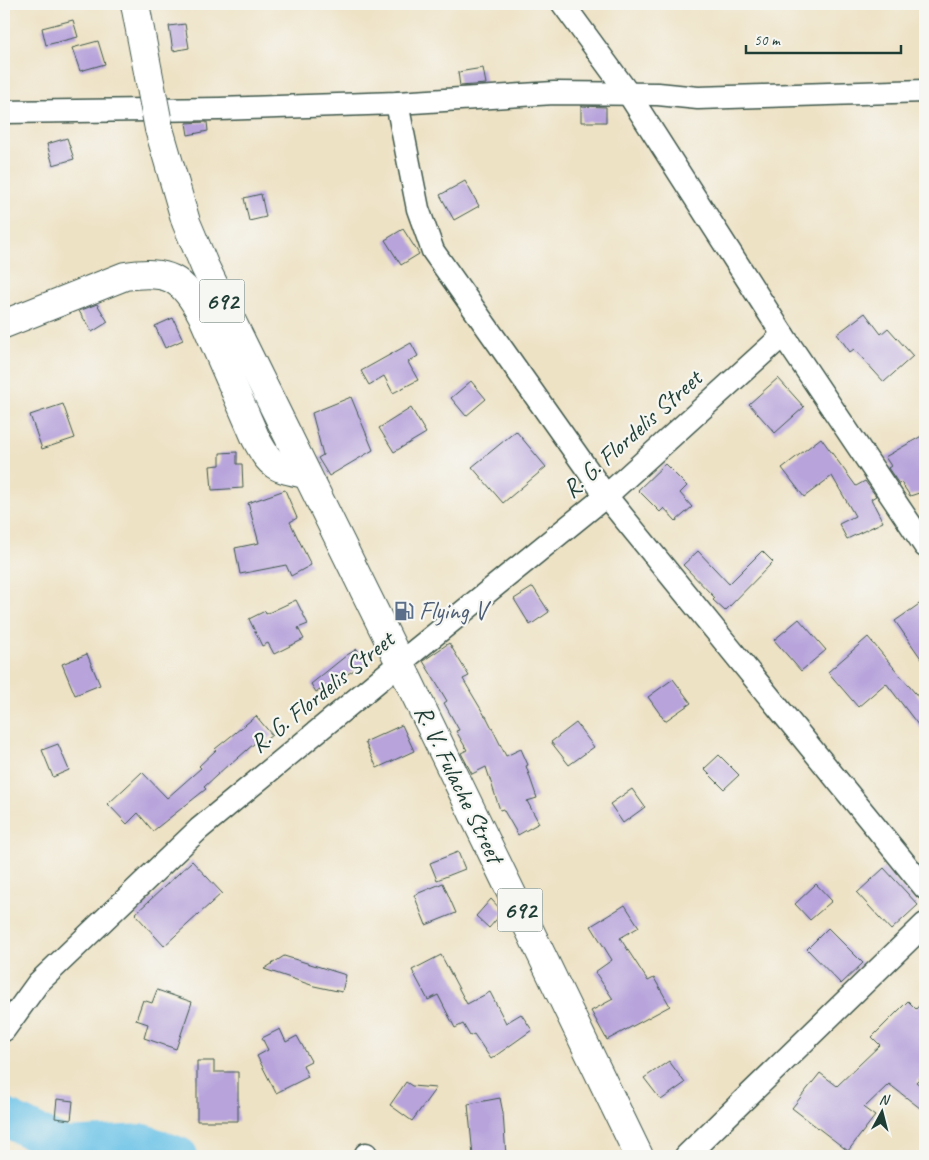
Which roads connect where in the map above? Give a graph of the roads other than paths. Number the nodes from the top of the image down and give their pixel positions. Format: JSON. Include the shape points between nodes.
{"nodes":[{"id":1,"x":135,"y":4,"type":"edge"},
{"id":2,"x":563,"y":4,"type":"edge"},
{"id":3,"x":925,"y":91,"type":"edge"},
{"id":4,"x":628,"y":94,"type":"junction"},
{"id":5,"x":397,"y":103,"type":"junction"},
{"id":6,"x":4,"y":112,"type":"edge"},
{"id":7,"x":4,"y":324,"type":"edge"},
{"id":8,"x":783,"y":335,"type":"junction"},
{"id":9,"x":304,"y":470,"type":"junction"},
{"id":10,"x":606,"y":496,"type":"junction"},
{"id":11,"x":925,"y":546,"type":"edge"},
{"id":12,"x":400,"y":663,"type":"junction"},
{"id":13,"x":925,"y":888,"type":"edge"},
{"id":14,"x":925,"y":924,"type":"edge"},
{"id":15,"x":4,"y":1030,"type":"edge"},
{"id":16,"x":639,"y":1156,"type":"edge"},
{"id":17,"x":686,"y":1156,"type":"edge"}],
"edges":[{"from":1,"to":9,"type":"main road","number":"692","bridge":true,"via":[[159,128],[186,222]]},
{"from":2,"to":4,"type":"street"},
{"from":3,"to":4,"type":"street","via":[[698,98]]},
{"from":4,"to":5,"type":"street","via":[[554,93]]},
{"from":4,"to":8,"type":"street"},
{"from":5,"to":6,"type":"street"},
{"from":5,"to":10,"type":"street","via":[[418,209],[433,251]]},
{"from":7,"to":9,"type":"main road","via":[[125,276],[153,274],[175,280],[190,294],[202,315],[265,456],[274,465],[287,470]]},
{"from":8,"to":10,"type":"street","name":"R. G. Flordelis Street"},
{"from":8,"to":11,"type":"street"},
{"from":9,"to":12,"type":"main road","name":"R. V. Fulache Street","number":"692"},
{"from":10,"to":12,"type":"street","name":"R. G. Flordelis Street"},
{"from":10,"to":13,"type":"street"},
{"from":12,"to":15,"type":"street","name":"R. G. Flordelis Street","via":[[199,829],[38,983]]},
{"from":12,"to":16,"type":"main road","name":"R. V. Fulache Street","number":"692"},
{"from":14,"to":17,"type":"street"}]}
